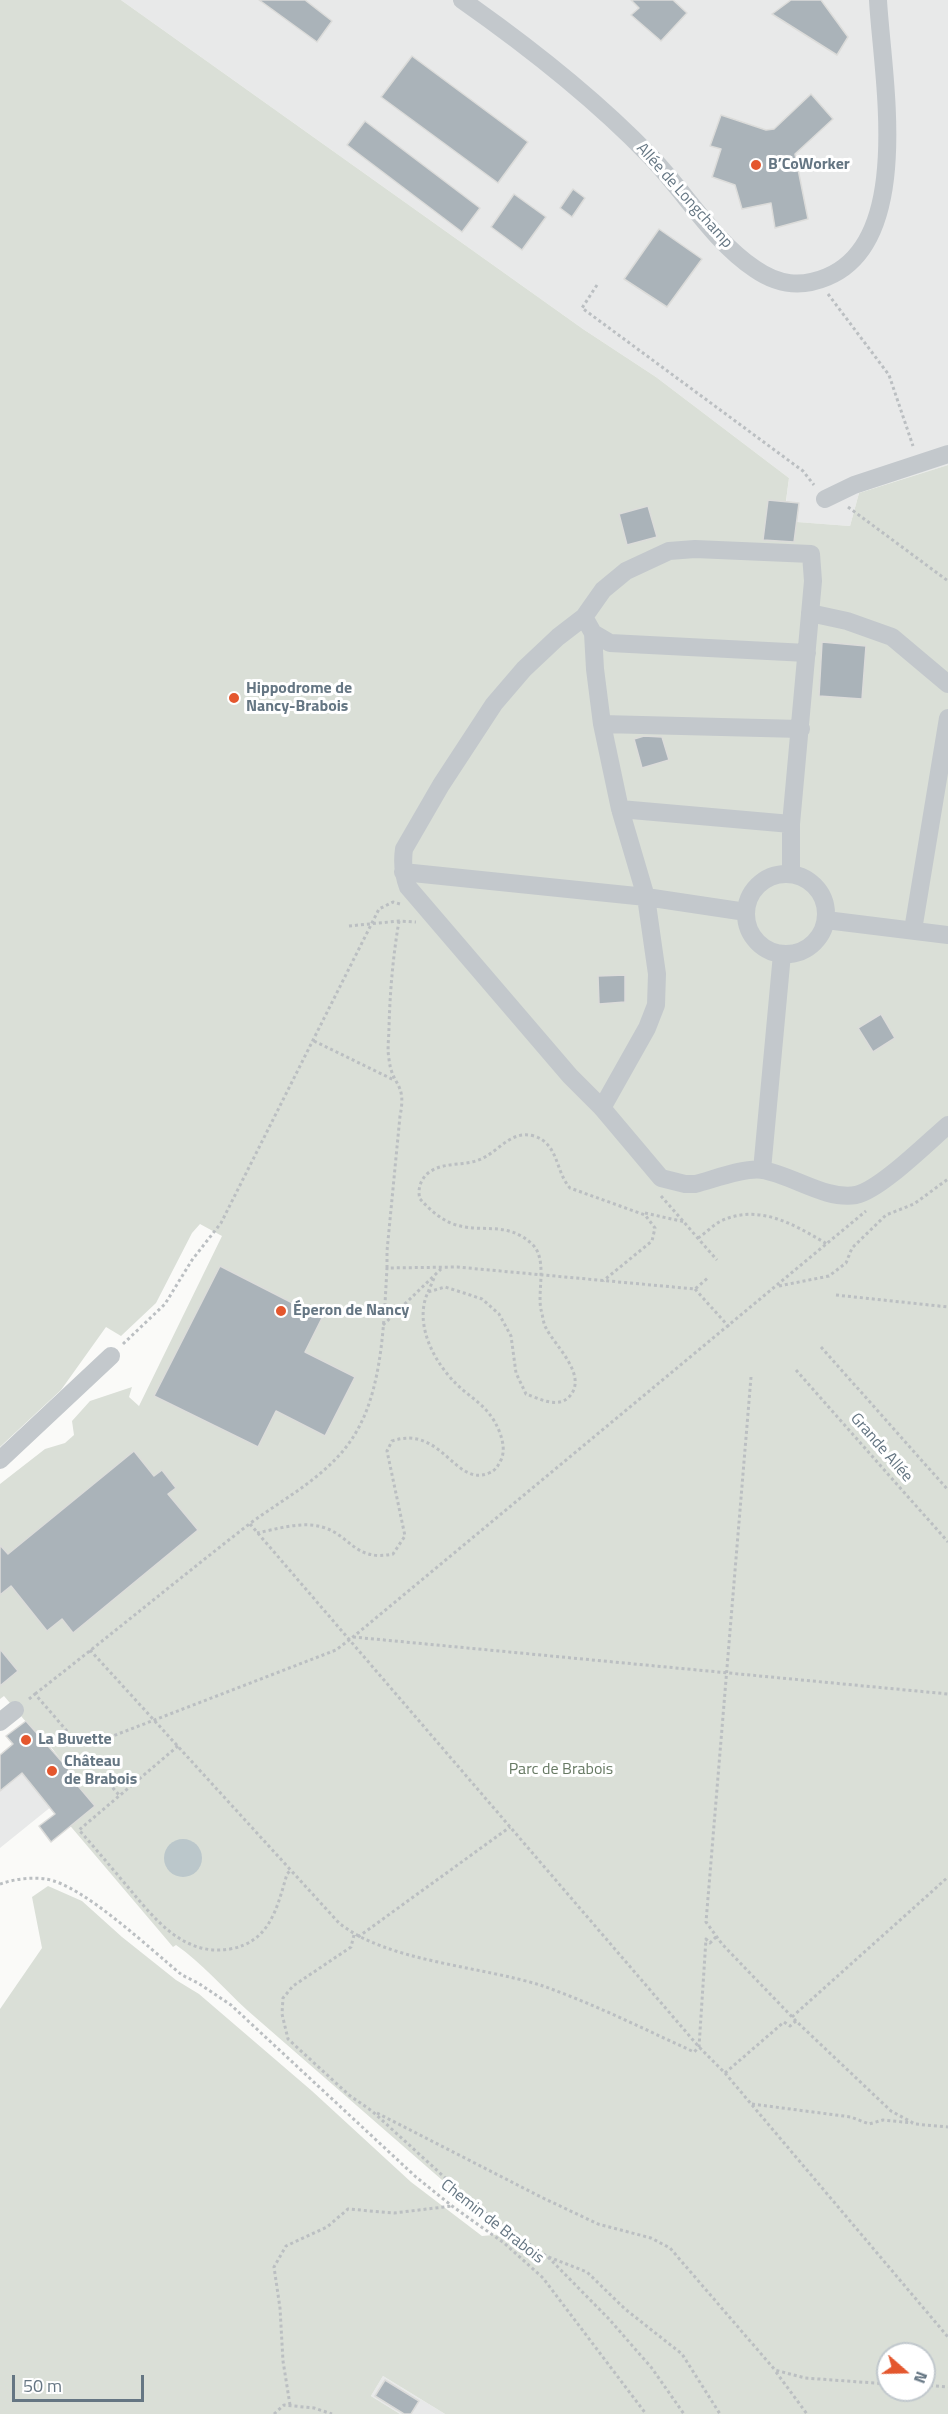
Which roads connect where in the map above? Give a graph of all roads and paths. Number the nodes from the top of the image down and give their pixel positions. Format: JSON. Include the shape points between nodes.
{"nodes":[{"id":1,"x":462,"y":0,"type":"edge"},
{"id":2,"x":878,"y":0,"type":"edge"},
{"id":3,"x":819,"y":280,"type":"junction"},
{"id":4,"x":597,"y":285,"type":"dead end"},
{"id":5,"x":948,"y":454,"type":"edge"},
{"id":6,"x":919,"y":464,"type":"junction"},
{"id":7,"x":803,"y":471,"type":"dead end"},
{"id":8,"x":825,"y":499,"type":"joint"},
{"id":9,"x":948,"y":581,"type":"edge"},
{"id":10,"x":810,"y":613,"type":"junction"},
{"id":11,"x":589,"y":625,"type":"junction"},
{"id":12,"x":807,"y":653,"type":"junction"},
{"id":13,"x":948,"y":684,"type":"edge"},
{"id":14,"x":948,"y":718,"type":"edge"},
{"id":15,"x":602,"y":724,"type":"junction"},
{"id":16,"x":801,"y":729,"type":"junction"},
{"id":17,"x":620,"y":809,"type":"junction"},
{"id":18,"x":791,"y":824,"type":"junction"},
{"id":19,"x":403,"y":872,"type":"junction"},
{"id":20,"x":791,"y":874,"type":"junction"},
{"id":21,"x":646,"y":897,"type":"junction"},
{"id":22,"x":405,"y":904,"type":"dead end"},
{"id":23,"x":746,"y":912,"type":"junction"},
{"id":24,"x":413,"y":913,"type":"dead end"},
{"id":25,"x":826,"y":920,"type":"junction"},
{"id":26,"x":399,"y":921,"type":"junction"},
{"id":27,"x":372,"y":923,"type":"junction"},
{"id":28,"x":349,"y":926,"type":"dead end"},
{"id":29,"x":913,"y":930,"type":"junction"},
{"id":30,"x":948,"y":935,"type":"edge"},
{"id":31,"x":782,"y":954,"type":"junction"},
{"id":32,"x":313,"y":1040,"type":"junction"},
{"id":33,"x":396,"y":1081,"type":"junction"},
{"id":34,"x":602,"y":1108,"type":"junction"},
{"id":35,"x":948,"y":1125,"type":"edge"},
{"id":36,"x":762,"y":1170,"type":"junction"},
{"id":37,"x":948,"y":1179,"type":"edge"},
{"id":38,"x":661,"y":1196,"type":"dead end"},
{"id":39,"x":870,"y":1208,"type":"dead end"},
{"id":40,"x":637,"y":1212,"type":"junction"},
{"id":41,"x":685,"y":1222,"type":"junction"},
{"id":42,"x":699,"y":1238,"type":"junction"},
{"id":43,"x":827,"y":1244,"type":"junction"},
{"id":44,"x":717,"y":1260,"type":"dead end"},
{"id":45,"x":442,"y":1267,"type":"junction"},
{"id":46,"x":387,"y":1268,"type":"junction"},
{"id":47,"x":435,"y":1274,"type":"junction"},
{"id":48,"x":540,"y":1274,"type":"junction"},
{"id":49,"x":709,"y":1277,"type":"dead end"},
{"id":50,"x":603,"y":1281,"type":"junction"},
{"id":51,"x":776,"y":1287,"type":"junction"},
{"id":52,"x":695,"y":1288,"type":"junction"},
{"id":53,"x":428,"y":1292,"type":"junction"},
{"id":54,"x":836,"y":1295,"type":"dead end"},
{"id":55,"x":948,"y":1307,"type":"edge"},
{"id":56,"x":383,"y":1325,"type":"junction"},
{"id":57,"x":729,"y":1327,"type":"junction"},
{"id":58,"x":821,"y":1347,"type":"dead end"},
{"id":59,"x":111,"y":1356,"type":"joint"},
{"id":60,"x":796,"y":1370,"type":"dead end"},
{"id":61,"x":751,"y":1377,"type":"dead end"},
{"id":62,"x":0,"y":1460,"type":"edge"},
{"id":63,"x":948,"y":1490,"type":"edge"},
{"id":64,"x":250,"y":1524,"type":"junction"},
{"id":65,"x":257,"y":1533,"type":"junction"},
{"id":66,"x":948,"y":1542,"type":"edge"},
{"id":67,"x":352,"y":1639,"type":"junction"},
{"id":68,"x":90,"y":1650,"type":"junction"},
{"id":69,"x":726,"y":1672,"type":"junction"},
{"id":70,"x":35,"y":1694,"type":"junction"},
{"id":71,"x":948,"y":1694,"type":"edge"},
{"id":72,"x":15,"y":1710,"type":"joint"},
{"id":73,"x":154,"y":1720,"type":"junction"},
{"id":74,"x":0,"y":1722,"type":"edge"},
{"id":75,"x":178,"y":1746,"type":"junction"},
{"id":76,"x":101,"y":1774,"type":"dead end"},
{"id":77,"x":119,"y":1796,"type":"junction"},
{"id":78,"x":510,"y":1827,"type":"junction"},
{"id":79,"x":291,"y":1870,"type":"junction"},
{"id":80,"x":948,"y":1877,"type":"edge"},
{"id":81,"x":0,"y":1884,"type":"edge"},
{"id":82,"x":356,"y":1936,"type":"junction"},
{"id":83,"x":717,"y":1936,"type":"junction"},
{"id":84,"x":792,"y":2017,"type":"junction"},
{"id":85,"x":796,"y":2021,"type":"junction"},
{"id":86,"x":699,"y":2047,"type":"junction"},
{"id":87,"x":725,"y":2073,"type":"junction"},
{"id":88,"x":750,"y":2104,"type":"junction"},
{"id":89,"x":372,"y":2111,"type":"junction"},
{"id":90,"x":915,"y":2124,"type":"junction"},
{"id":91,"x":948,"y":2127,"type":"edge"},
{"id":92,"x":452,"y":2206,"type":"junction"},
{"id":93,"x":546,"y":2256,"type":"junction"},
{"id":94,"x":948,"y":2337,"type":"edge"},
{"id":95,"x":775,"y":2370,"type":"junction"},
{"id":96,"x":876,"y":2383,"type":"edge"},
{"id":97,"x":290,"y":2405,"type":"junction"},
{"id":98,"x":274,"y":2414,"type":"edge"},
{"id":99,"x":332,"y":2414,"type":"edge"},
{"id":100,"x":646,"y":2414,"type":"edge"},
{"id":101,"x":684,"y":2414,"type":"edge"},
{"id":102,"x":720,"y":2414,"type":"edge"},
{"id":103,"x":807,"y":2414,"type":"edge"}],
"edges":[{"from":1,"to":3,"type":"street","name":"Allée de Longchamp","via":[[590,98],[652,157],[740,257],[786,284]]},
{"from":2,"to":3,"type":"street","name":"Allée de Longchamp","via":[[888,136],[882,198],[872,232],[855,257],[834,274]]},
{"from":3,"to":6,"type":"path","via":[[889,375]]},
{"from":4,"to":7,"type":"path","via":[[582,308]]},
{"from":5,"to":6,"type":"street"},
{"from":6,"to":8,"type":"street","via":[[854,485]]},
{"from":8,"to":9,"type":"path","via":[[849,507]]},
{"from":10,"to":11,"type":"street","via":[[811,554],[694,549],[669,551],[626,571],[603,590]]},
{"from":10,"to":12,"type":"street"},
{"from":10,"to":13,"type":"street","via":[[892,637]]},
{"from":11,"to":12,"type":"street","via":[[610,642]]},
{"from":11,"to":15,"type":"street"},
{"from":11,"to":19,"type":"street","via":[[558,637],[494,704],[404,849]]},
{"from":12,"to":16,"type":"street"},
{"from":14,"to":29,"type":"street"},
{"from":15,"to":16,"type":"street"},
{"from":15,"to":17,"type":"street"},
{"from":16,"to":18,"type":"street"},
{"from":17,"to":18,"type":"street"},
{"from":17,"to":21,"type":"street"},
{"from":18,"to":20,"type":"street"},
{"from":19,"to":21,"type":"street"},
{"from":19,"to":34,"type":"street","via":[[408,887]]},
{"from":20,"to":23,"type":"street","via":[[775,875],[760,883],[750,896]]},
{"from":20,"to":25,"type":"street","via":[[811,882],[818,890]]},
{"from":21,"to":23,"type":"street"},
{"from":21,"to":34,"type":"street","via":[[657,974],[656,1005]]},
{"from":22,"to":27,"type":"path","via":[[393,902],[379,909]]},
{"from":23,"to":31,"type":"street","via":[[755,940]]},
{"from":24,"to":26,"type":"path","via":[[420,922]]},
{"from":25,"to":29,"type":"street"},
{"from":25,"to":31,"type":"street","via":[[815,942],[800,951]]},
{"from":26,"to":27,"type":"path"},
{"from":26,"to":33,"type":"path","via":[[389,1029],[389,1060]]},
{"from":27,"to":28,"type":"path"},
{"from":27,"to":32,"type":"path"},
{"from":29,"to":30,"type":"street"},
{"from":31,"to":36,"type":"street"},
{"from":32,"to":33,"type":"path"},
{"from":32,"to":59,"type":"path","via":[[220,1223],[165,1305]]},
{"from":33,"to":46,"type":"path","via":[[403,1099]]},
{"from":34,"to":36,"type":"street","via":[[661,1178],[685,1185]]},
{"from":35,"to":36,"type":"street","via":[[878,1184],[856,1195],[829,1192]]},
{"from":37,"to":51,"type":"path","via":[[914,1204],[886,1215],[852,1248],[846,1263],[829,1276]]},
{"from":38,"to":41,"type":"path"},
{"from":39,"to":43,"type":"path"},
{"from":40,"to":41,"type":"path"},
{"from":40,"to":48,"type":"path","via":[[570,1188],[548,1144],[525,1135],[508,1140],[472,1163],[430,1171],[418,1193],[428,1207],[454,1224],[517,1233],[538,1253]]},
{"from":40,"to":50,"type":"path","via":[[645,1215],[655,1228],[652,1241]]},
{"from":41,"to":42,"type":"path"},
{"from":42,"to":43,"type":"path","via":[[721,1221],[744,1214],[790,1222]]},
{"from":42,"to":44,"type":"path"},
{"from":43,"to":51,"type":"path"},
{"from":45,"to":46,"type":"path"},
{"from":45,"to":47,"type":"path"},
{"from":45,"to":48,"type":"path"},
{"from":46,"to":56,"type":"path"},
{"from":47,"to":53,"type":"path"},
{"from":47,"to":56,"type":"path"},
{"from":48,"to":50,"type":"path"},
{"from":48,"to":53,"type":"path","via":[[539,1302],[545,1327],[569,1363],[575,1384],[566,1400],[551,1403],[526,1394],[516,1373],[511,1336],[499,1314],[482,1299],[445,1287]]},
{"from":49,"to":52,"type":"path"},
{"from":50,"to":52,"type":"path"},
{"from":51,"to":57,"type":"path"},
{"from":52,"to":57,"type":"path"},
{"from":53,"to":65,"type":"path","via":[[422,1312],[424,1331],[449,1377],[495,1420],[504,1453],[497,1468],[476,1475],[456,1466],[424,1439],[412,1436],[392,1441],[387,1451],[405,1536],[393,1554],[371,1556],[324,1527],[309,1525]]},
{"from":54,"to":55,"type":"path"},
{"from":56,"to":64,"type":"path","via":[[372,1398],[352,1440],[327,1469]]},
{"from":57,"to":67,"type":"path"},
{"from":58,"to":63,"type":"path","name":"Grande Allée"},
{"from":59,"to":62,"type":"street"},
{"from":60,"to":66,"type":"path","name":"Grande Allée"},
{"from":61,"to":69,"type":"path"},
{"from":64,"to":65,"type":"path"},
{"from":64,"to":68,"type":"path"},
{"from":65,"to":67,"type":"path"},
{"from":67,"to":69,"type":"path"},
{"from":67,"to":73,"type":"path","via":[[336,1650]]},
{"from":67,"to":78,"type":"path"},
{"from":68,"to":70,"type":"path"},
{"from":68,"to":73,"type":"path"},
{"from":69,"to":71,"type":"path"},
{"from":69,"to":83,"type":"path","via":[[706,1922]]},
{"from":70,"to":72,"type":"path"},
{"from":70,"to":73,"type":"path","via":[[73,1738],[105,1739]]},
{"from":72,"to":74,"type":"street"},
{"from":73,"to":75,"type":"path"},
{"from":75,"to":77,"type":"path"},
{"from":75,"to":79,"type":"path"},
{"from":76,"to":77,"type":"path"},
{"from":77,"to":79,"type":"path","via":[[79,1830],[160,1924],[191,1945],[228,1949],[262,1935],[276,1912]]},
{"from":78,"to":82,"type":"path"},
{"from":78,"to":86,"type":"path"},
{"from":79,"to":82,"type":"path"},
{"from":80,"to":84,"type":"path"},
{"from":81,"to":92,"type":"path","name":"Chemin de Brabois","via":[[46,1879],[75,1890],[182,1974],[231,2006]]},
{"from":82,"to":86,"type":"path","via":[[380,1946],[543,1986],[694,2052]]},
{"from":82,"to":89,"type":"path","via":[[351,1947],[293,1986],[283,1998],[282,2014],[288,2039]]},
{"from":83,"to":84,"type":"path"},
{"from":83,"to":86,"type":"path","via":[[710,1943],[706,1938]]},
{"from":84,"to":85,"type":"path"},
{"from":85,"to":87,"type":"path","via":[[790,2026],[784,2022]]},
{"from":85,"to":90,"type":"path","via":[[891,2111]]},
{"from":86,"to":87,"type":"path"},
{"from":87,"to":88,"type":"path"},
{"from":88,"to":90,"type":"path","via":[[851,2117],[869,2124],[883,2120]]},
{"from":88,"to":94,"type":"path"},
{"from":89,"to":93,"type":"path","via":[[476,2206]]},
{"from":89,"to":95,"type":"path","via":[[598,2224],[651,2238],[670,2248]]},
{"from":90,"to":91,"type":"path"},
{"from":92,"to":97,"type":"path","via":[[394,2213],[348,2209],[327,2227],[286,2246],[274,2267]]},
{"from":92,"to":100,"type":"path","name":"Chemin de Brabois","via":[[504,2243],[543,2278]]},
{"from":93,"to":101,"type":"path","via":[[651,2367]]},
{"from":93,"to":102,"type":"path","via":[[586,2272],[682,2354]]},
{"from":95,"to":96,"type":"path","via":[[805,2379]]},
{"from":95,"to":103,"type":"path"},
{"from":97,"to":98,"type":"path"},
{"from":97,"to":99,"type":"path"}]}
